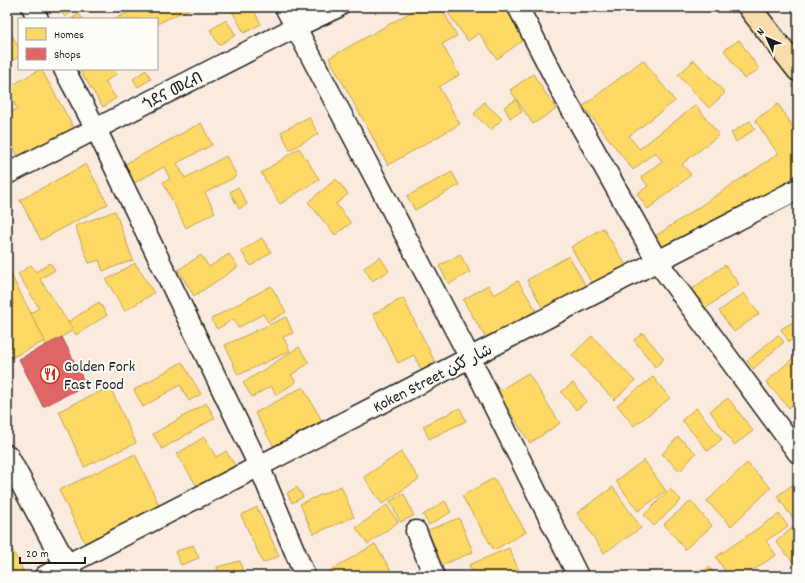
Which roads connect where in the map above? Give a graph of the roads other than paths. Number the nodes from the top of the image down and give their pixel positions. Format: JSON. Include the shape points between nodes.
{"nodes":[{"id":1,"x":32,"y":7,"type":"edge"},
{"id":2,"x":285,"y":7,"type":"edge"},
{"id":3,"x":338,"y":7,"type":"edge"},
{"id":4,"x":518,"y":7,"type":"edge"},
{"id":5,"x":749,"y":7,"type":"edge"},
{"id":6,"x":758,"y":7,"type":"edge"},
{"id":7,"x":38,"y":18,"type":"edge"},
{"id":8,"x":296,"y":27,"type":"junction"},
{"id":9,"x":765,"y":28,"type":"junction"},
{"id":10,"x":65,"y":70,"type":"edge"},
{"id":11,"x":798,"y":70,"type":"edge"},
{"id":12,"x":96,"y":129,"type":"junction"},
{"id":13,"x":7,"y":174,"type":"edge"},
{"id":14,"x":798,"y":189,"type":"edge"},
{"id":15,"x":657,"y":262,"type":"junction"},
{"id":16,"x":470,"y":358,"type":"junction"},
{"id":17,"x":798,"y":453,"type":"edge"},
{"id":18,"x":7,"y":456,"type":"edge"},
{"id":19,"x":259,"y":466,"type":"junction"},
{"id":20,"x":416,"y":531,"type":"dead end"},
{"id":21,"x":69,"y":570,"type":"edge"},
{"id":22,"x":45,"y":576,"type":"edge"},
{"id":23,"x":305,"y":576,"type":"edge"},
{"id":24,"x":434,"y":576,"type":"edge"},
{"id":25,"x":578,"y":576,"type":"edge"}],
"edges":[{"from":1,"to":7,"type":"street"},
{"from":2,"to":8,"type":"street"},
{"from":3,"to":8,"type":"street","name":"ጎደና መረብ"},
{"from":4,"to":15,"type":"street","via":[[564,96]]},
{"from":5,"to":9,"type":"main road"},
{"from":6,"to":9,"type":"main road"},
{"from":8,"to":12,"type":"street","name":"ጎደና መረብ"},
{"from":8,"to":16,"type":"street"},
{"from":9,"to":11,"type":"main road"},
{"from":10,"to":12,"type":"street"},
{"from":12,"to":13,"type":"street","name":"ጎደና መረብ"},
{"from":12,"to":19,"type":"street"},
{"from":14,"to":15,"type":"street","name":"Koken Street شار ككن"},
{"from":15,"to":16,"type":"street","name":"Koken Street شار ككن"},
{"from":15,"to":17,"type":"street"},
{"from":16,"to":19,"type":"street","name":"Koken Street شار ككن"},
{"from":16,"to":25,"type":"street"},
{"from":18,"to":21,"type":"main road"},
{"from":19,"to":21,"type":"street","name":"Koken Street شار ككن"},
{"from":19,"to":23,"type":"street"},
{"from":20,"to":24,"type":"street"},
{"from":21,"to":22,"type":"street","name":"Koken Street شار ككن"}]}
